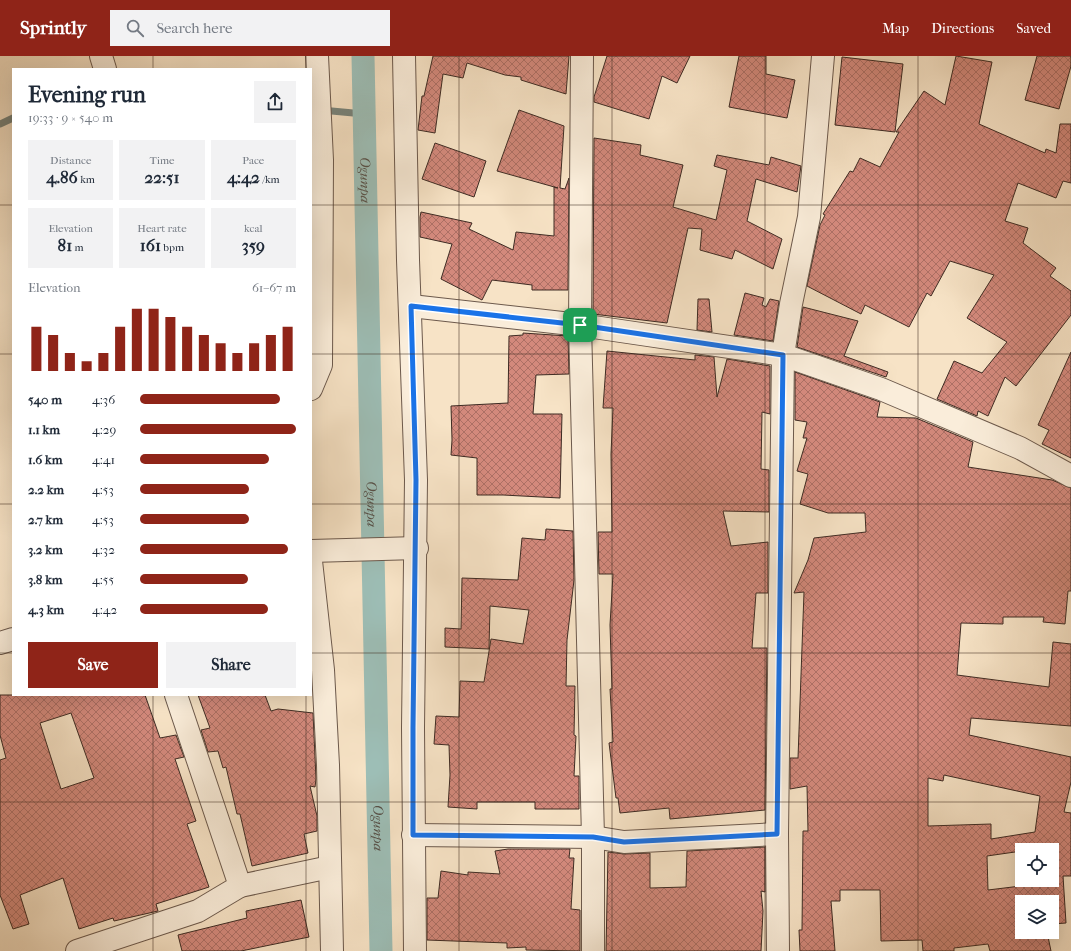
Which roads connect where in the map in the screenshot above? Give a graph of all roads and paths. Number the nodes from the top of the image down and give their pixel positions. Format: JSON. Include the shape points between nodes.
{"nodes":[{"id":1,"x":101,"y":56,"type":"edge"},
{"id":2,"x":317,"y":56,"type":"edge"},
{"id":3,"x":404,"y":56,"type":"edge"},
{"id":4,"x":582,"y":56,"type":"edge"},
{"id":5,"x":823,"y":56,"type":"edge"},
{"id":6,"x":105,"y":68,"type":"edge"},
{"id":7,"x":411,"y":306,"type":"junction"},
{"id":8,"x":580,"y":325,"type":"junction"},
{"id":9,"x":783,"y":355,"type":"junction"},
{"id":10,"x":312,"y":387,"type":"edge"},
{"id":11,"x":1071,"y":476,"type":"edge"},
{"id":12,"x":409,"y":548,"type":"junction"},
{"id":13,"x":315,"y":554,"type":"edge"},
{"id":14,"x":12,"y":639,"type":"edge"},
{"id":15,"x":0,"y":643,"type":"edge"},
{"id":16,"x":176,"y":696,"type":"edge"},
{"id":17,"x":777,"y":834,"type":"junction"},
{"id":18,"x":413,"y":835,"type":"junction"},
{"id":19,"x":593,"y":837,"type":"junction"},
{"id":20,"x":330,"y":867,"type":"junction"},
{"id":21,"x":240,"y":886,"type":"junction"},
{"id":22,"x":77,"y":951,"type":"edge"},
{"id":23,"x":332,"y":951,"type":"edge"},
{"id":24,"x":415,"y":951,"type":"edge"},
{"id":25,"x":593,"y":951,"type":"edge"},
{"id":26,"x":778,"y":951,"type":"edge"}],
"edges":[{"from":1,"to":6,"type":"street"},
{"from":2,"to":10,"type":"street","via":[[322,160],[321,365]]},
{"from":3,"to":7,"type":"street"},
{"from":4,"to":8,"type":"street"},
{"from":5,"to":9,"type":"street","via":[[809,217]]},
{"from":7,"to":8,"type":"street"},
{"from":7,"to":12,"type":"street","via":[[416,480]]},
{"from":8,"to":9,"type":"street"},
{"from":8,"to":19,"type":"street"},
{"from":9,"to":11,"type":"street","via":[[881,390],[1020,448]]},
{"from":9,"to":17,"type":"street"},
{"from":12,"to":13,"type":"street"},
{"from":12,"to":18,"type":"street"},
{"from":13,"to":20,"type":"street","via":[[328,765]]},
{"from":14,"to":15,"type":"street"},
{"from":16,"to":21,"type":"street"},
{"from":17,"to":19,"type":"street","via":[[624,842]]},
{"from":17,"to":26,"type":"street"},
{"from":18,"to":19,"type":"street"},
{"from":18,"to":24,"type":"street"},
{"from":19,"to":25,"type":"street"},
{"from":20,"to":21,"type":"street"},
{"from":20,"to":23,"type":"street"},
{"from":21,"to":22,"type":"street","via":[[198,911]]}]}
